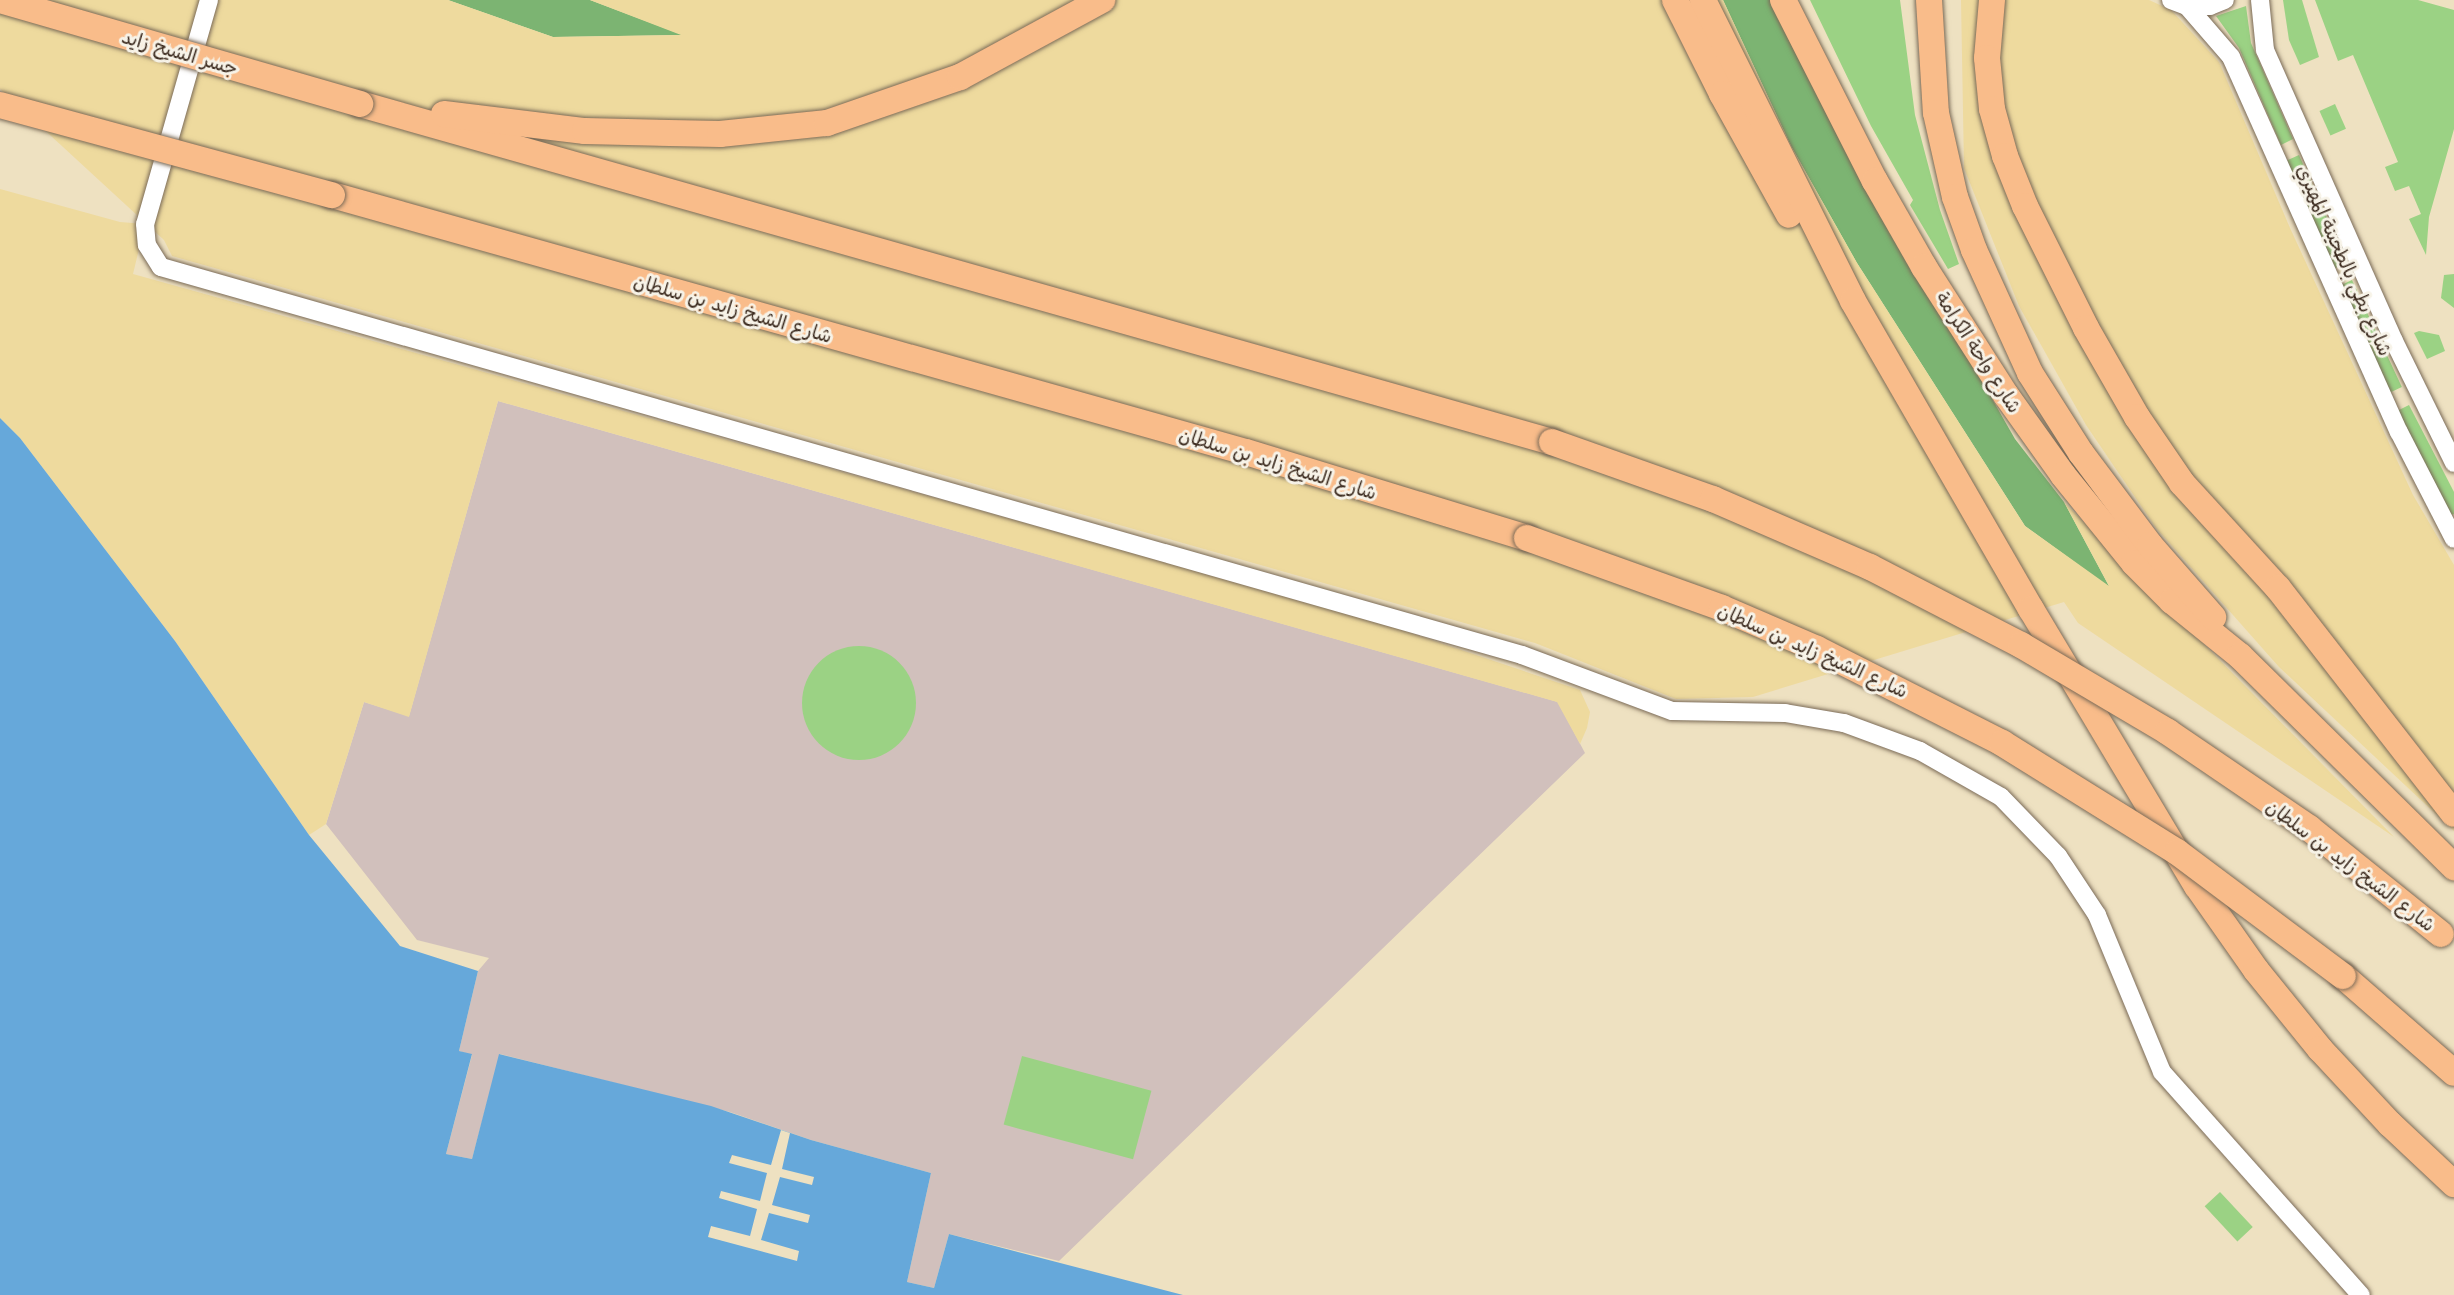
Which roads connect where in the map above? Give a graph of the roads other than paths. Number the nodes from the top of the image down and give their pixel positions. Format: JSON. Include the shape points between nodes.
{"nodes":[{"id":1,"x":0,"y":0,"type":"edge"},
{"id":2,"x":209,"y":0,"type":"edge"},
{"id":3,"x":1102,"y":0,"type":"edge"},
{"id":4,"x":1675,"y":0,"type":"edge"},
{"id":5,"x":1703,"y":0,"type":"edge"},
{"id":6,"x":1783,"y":0,"type":"edge"},
{"id":7,"x":1911,"y":0,"type":"edge"},
{"id":8,"x":1929,"y":0,"type":"edge"},
{"id":9,"x":1992,"y":0,"type":"edge"},
{"id":10,"x":2225,"y":0,"type":"edge"},
{"id":11,"x":2260,"y":0,"type":"edge"},
{"id":12,"x":2179,"y":3,"type":"edge"},
{"id":13,"x":360,"y":104,"type":"junction"},
{"id":14,"x":0,"y":105,"type":"edge"},
{"id":15,"x":1936,"y":113,"type":"junction"},
{"id":16,"x":1853,"y":301,"type":"junction"},
{"id":17,"x":2454,"y":463,"type":"edge"},
{"id":18,"x":2454,"y":539,"type":"edge"},
{"id":19,"x":2240,"y":656,"type":"junction"},
{"id":20,"x":2454,"y":814,"type":"edge"},
{"id":21,"x":2454,"y":867,"type":"edge"},
{"id":22,"x":2448,"y":939,"type":"edge"},
{"id":23,"x":2454,"y":1073,"type":"edge"},
{"id":24,"x":2454,"y":1184,"type":"edge"},
{"id":25,"x":2361,"y":1295,"type":"edge"}],
"edges":[{"from":1,"to":13,"type":"highway","name":"جسر الشيخ زايد","bridge":true},
{"from":2,"to":25,"type":"street","via":[[145,224],[147,246],[161,267],[1522,655],[1672,711],[1785,713],[1843,723],[1920,751],[2001,797],[2058,856],[2097,915],[2162,1072]]},
{"from":3,"to":13,"type":"highway","via":[[960,77],[827,123],[720,134],[585,131]]},
{"from":4,"to":16,"type":"highway","via":[[1721,94],[1800,234],[1820,265]]},
{"from":5,"to":16,"type":"highway"},
{"from":6,"to":19,"type":"highway","name":"شارع واحة الكرامة","via":[[1875,181],[2006,395],[2134,563],[2172,601]]},
{"from":7,"to":15,"type":"highway","via":[[1917,46]]},
{"from":8,"to":15,"type":"highway"},
{"from":9,"to":20,"type":"highway","via":[[1987,58],[1992,109],[2005,156],[2086,328],[2182,484],[2278,588]]},
{"from":10,"to":12,"type":"street","via":[[2210,6]]},
{"from":11,"to":17,"type":"street","name":"شارع بطي بالطحينة المهيري","via":[[2265,50],[2394,341]]},
{"from":12,"to":18,"type":"street","name":"شارع بطي بالطحينة المهيري","via":[[2231,57],[2399,432]]},
{"from":13,"to":22,"type":"highway","name":"شارع الشيخ زايد بن سلطان","bridge":true,"via":[[1552,442],[1713,499],[1870,567],[2021,645],[2123,705],[2309,828]]},
{"from":14,"to":23,"type":"highway","name":"شارع الشيخ زايد بن سلطان","bridge":true,"via":[[1246,452],[1527,538],[1722,608],[1910,694],[2080,789],[2178,852],[2343,976]]},
{"from":15,"to":19,"type":"highway","via":[[1962,218],[2030,373],[2081,453]]},
{"from":16,"to":24,"type":"highway","via":[[2197,886],[2256,970],[2320,1049]]},
{"from":19,"to":21,"type":"highway"}]}
